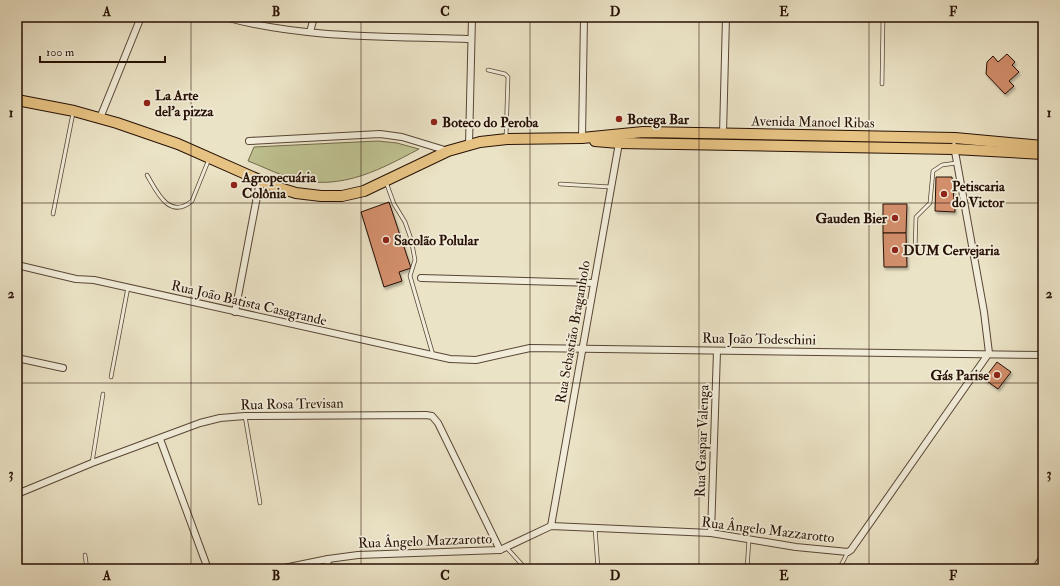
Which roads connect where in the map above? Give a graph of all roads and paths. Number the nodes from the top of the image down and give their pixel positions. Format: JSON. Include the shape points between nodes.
{"nodes":[{"id":1,"x":141,"y":17,"type":"edge"},
{"id":2,"x":226,"y":17,"type":"edge"},
{"id":3,"x":314,"y":17,"type":"edge"},
{"id":4,"x":472,"y":17,"type":"edge"},
{"id":5,"x":584,"y":17,"type":"edge"},
{"id":6,"x":726,"y":17,"type":"edge"},
{"id":7,"x":883,"y":17,"type":"edge"},
{"id":8,"x":310,"y":32,"type":"junction"},
{"id":9,"x":471,"y":39,"type":"junction"},
{"id":10,"x":488,"y":70,"type":"dead end"},
{"id":11,"x":882,"y":84,"type":"dead end"},
{"id":12,"x":17,"y":100,"type":"edge"},
{"id":13,"x":74,"y":111,"type":"junction"},
{"id":14,"x":100,"y":118,"type":"junction"},
{"id":15,"x":722,"y":134,"type":"junction"},
{"id":16,"x":582,"y":138,"type":"junction"},
{"id":17,"x":955,"y":138,"type":"junction"},
{"id":18,"x":506,"y":139,"type":"junction"},
{"id":19,"x":249,"y":141,"type":"dead end"},
{"id":20,"x":620,"y":143,"type":"junction"},
{"id":21,"x":469,"y":145,"type":"junction"},
{"id":22,"x":1043,"y":146,"type":"edge"},
{"id":23,"x":954,"y":149,"type":"junction"},
{"id":24,"x":448,"y":151,"type":"junction"},
{"id":25,"x":1043,"y":154,"type":"edge"},
{"id":26,"x":210,"y":158,"type":"junction"},
{"id":27,"x":956,"y":163,"type":"junction"},
{"id":28,"x":146,"y":175,"type":"dead end"},
{"id":29,"x":260,"y":181,"type":"junction"},
{"id":30,"x":386,"y":182,"type":"junction"},
{"id":31,"x":560,"y":184,"type":"dead end"},
{"id":32,"x":611,"y":187,"type":"junction"},
{"id":33,"x":53,"y":214,"type":"dead end"},
{"id":34,"x":915,"y":251,"type":"dead end"},
{"id":35,"x":17,"y":265,"type":"edge"},
{"id":36,"x":410,"y":276,"type":"junction"},
{"id":37,"x":421,"y":278,"type":"joint"},
{"id":38,"x":594,"y":283,"type":"junction"},
{"id":39,"x":128,"y":288,"type":"junction"},
{"id":40,"x":235,"y":312,"type":"junction"},
{"id":41,"x":582,"y":349,"type":"junction"},
{"id":42,"x":718,"y":351,"type":"junction"},
{"id":43,"x":988,"y":353,"type":"junction"},
{"id":44,"x":1043,"y":355,"type":"edge"},
{"id":45,"x":434,"y":357,"type":"junction"},
{"id":46,"x":17,"y":358,"type":"edge"},
{"id":47,"x":476,"y":360,"type":"joint"},
{"id":48,"x":63,"y":368,"type":"dead end"},
{"id":49,"x":111,"y":376,"type":"dead end"},
{"id":50,"x":103,"y":394,"type":"dead end"},
{"id":51,"x":245,"y":416,"type":"junction"},
{"id":52,"x":160,"y":439,"type":"junction"},
{"id":53,"x":92,"y":463,"type":"junction"},
{"id":54,"x":17,"y":494,"type":"edge"},
{"id":55,"x":260,"y":503,"type":"dead end"},
{"id":56,"x":551,"y":526,"type":"junction"},
{"id":57,"x":596,"y":528,"type":"junction"},
{"id":58,"x":711,"y":533,"type":"junction"},
{"id":59,"x":749,"y":539,"type":"junction"},
{"id":60,"x":506,"y":547,"type":"junction"},
{"id":61,"x":500,"y":550,"type":"junction"},
{"id":62,"x":848,"y":552,"type":"junction"},
{"id":63,"x":85,"y":555,"type":"dead end"},
{"id":64,"x":1043,"y":557,"type":"edge"},
{"id":65,"x":328,"y":559,"type":"junction"},
{"id":66,"x":87,"y":569,"type":"edge"},
{"id":67,"x":208,"y":569,"type":"edge"},
{"id":68,"x":279,"y":569,"type":"edge"},
{"id":69,"x":327,"y":569,"type":"edge"},
{"id":70,"x":526,"y":569,"type":"edge"},
{"id":71,"x":598,"y":569,"type":"edge"},
{"id":72,"x":747,"y":569,"type":"edge"},
{"id":73,"x":839,"y":569,"type":"edge"},
{"id":74,"x":1035,"y":569,"type":"edge"}],
"edges":[{"from":1,"to":14,"type":"street"},
{"from":2,"to":8,"type":"street","via":[[260,26]]},
{"from":3,"to":8,"type":"street"},
{"from":4,"to":9,"type":"street"},
{"from":5,"to":16,"type":"street"},
{"from":6,"to":15,"type":"street"},
{"from":7,"to":11,"type":"lane"},
{"from":8,"to":9,"type":"street"},
{"from":9,"to":21,"type":"street"},
{"from":10,"to":18,"type":"lane","via":[[508,77]]},
{"from":12,"to":13,"type":"main road","name":"Avenida Manoel Ribas"},
{"from":13,"to":14,"type":"main road","name":"Avenida Manoel Ribas"},
{"from":13,"to":33,"type":"lane"},
{"from":14,"to":26,"type":"main road","name":"Avenida Manoel Ribas","via":[[167,140]]},
{"from":15,"to":16,"type":"main road","name":"Avenida Manoel Ribas","via":[[633,132]]},
{"from":15,"to":17,"type":"main road","name":"Avenida Manoel Ribas"},
{"from":16,"to":18,"type":"main road","name":"Avenida Manoel Ribas"},
{"from":16,"to":20,"type":"main road","name":"Avenida Manoel Ribas"},
{"from":17,"to":22,"type":"main road","name":"Avenida Manoel Ribas"},
{"from":17,"to":23,"type":"street"},
{"from":18,"to":21,"type":"main road","name":"Avenida Manoel Ribas"},
{"from":19,"to":24,"type":"street","via":[[380,134],[402,137]]},
{"from":20,"to":23,"type":"main road","name":"Avenida Manoel Ribas"},
{"from":20,"to":32,"type":"street","name":"Rua Sebastião Braganholo"},
{"from":21,"to":24,"type":"main road","name":"Avenida Manoel Ribas"},
{"from":23,"to":25,"type":"main road","name":"Avenida Manoel Ribas"},
{"from":23,"to":27,"type":"street"},
{"from":24,"to":30,"type":"main road","name":"Avenida Manoel Ribas"},
{"from":26,"to":28,"type":"lane","via":[[192,201],[186,205],[171,207]]},
{"from":26,"to":29,"type":"main road","name":"Avenida Manoel Ribas"},
{"from":27,"to":34,"type":"lane","via":[[942,165],[933,171],[930,203],[916,217]]},
{"from":27,"to":43,"type":"street","via":[[984,312]]},
{"from":29,"to":30,"type":"main road","name":"Avenida Manoel Ribas","via":[[296,193],[332,196],[353,194]]},
{"from":29,"to":40,"type":"street"},
{"from":30,"to":36,"type":"lane","via":[[411,239],[415,260]]},
{"from":31,"to":32,"type":"lane"},
{"from":32,"to":38,"type":"street","name":"Rua Sebastião Braganholo"},
{"from":35,"to":39,"type":"street","name":"Rua João Batista Casagrande"},
{"from":36,"to":37,"type":"lane"},
{"from":36,"to":45,"type":"lane"},
{"from":37,"to":38,"type":"street"},
{"from":38,"to":41,"type":"street","name":"Rua Sebastião Braganholo"},
{"from":39,"to":40,"type":"street","name":"Rua João Batista Casagrande"},
{"from":39,"to":49,"type":"lane"},
{"from":40,"to":45,"type":"street","name":"Rua João Batista Casagrande"},
{"from":41,"to":42,"type":"street","name":"Rua João Todeschini"},
{"from":41,"to":47,"type":"street","name":"Rua João Todeschini","via":[[523,348]]},
{"from":41,"to":56,"type":"street","name":"Rua Sebastião Braganholo"},
{"from":42,"to":43,"type":"street","name":"Rua João Todeschini"},
{"from":42,"to":58,"type":"street","name":"Rua Gaspar Valenga"},
{"from":43,"to":44,"type":"street","name":"Rua João Todeschini"},
{"from":43,"to":62,"type":"street","name":"Rua Ângelo Mazzarotto","via":[[855,547]]},
{"from":45,"to":47,"type":"street","name":"Rua João Batista Casagrande"},
{"from":46,"to":48,"type":"street"},
{"from":50,"to":53,"type":"lane"},
{"from":51,"to":52,"type":"street","name":"Rua Rosa Trevisan","via":[[210,420]]},
{"from":51,"to":55,"type":"lane"},
{"from":51,"to":61,"type":"street","name":"Rua Rosa Trevisan","via":[[432,416]]},
{"from":52,"to":53,"type":"street","name":"Rua Rosa Trevisan"},
{"from":52,"to":67,"type":"street"},
{"from":53,"to":54,"type":"street","name":"Rua Rosa Trevisan"},
{"from":56,"to":57,"type":"street","name":"Rua Ângelo Mazzarotto"},
{"from":56,"to":60,"type":"street","name":"Rua Ângelo Mazzarotto"},
{"from":57,"to":58,"type":"street","name":"Rua Ângelo Mazzarotto"},
{"from":57,"to":71,"type":"lane"},
{"from":58,"to":59,"type":"street","name":"Rua Ângelo Mazzarotto"},
{"from":59,"to":62,"type":"street","name":"Rua Ângelo Mazzarotto"},
{"from":59,"to":72,"type":"lane"},
{"from":60,"to":61,"type":"street","name":"Rua Ângelo Mazzarotto"},
{"from":60,"to":70,"type":"lane"},
{"from":61,"to":65,"type":"street","name":"Rua Ângelo Mazzarotto","via":[[366,555]]},
{"from":62,"to":73,"type":"lane"},
{"from":63,"to":66,"type":"lane"},
{"from":64,"to":74,"type":"street"},
{"from":65,"to":68,"type":"street","name":"Rua Ângelo Mazzarotto"},
{"from":65,"to":69,"type":"street"}]}
